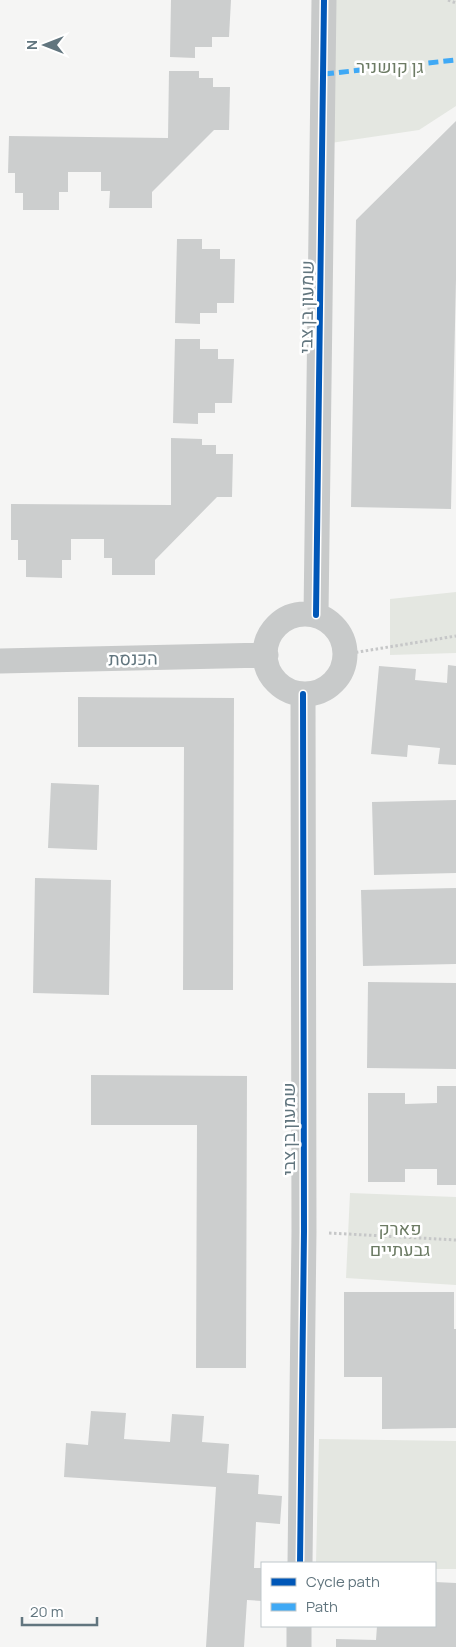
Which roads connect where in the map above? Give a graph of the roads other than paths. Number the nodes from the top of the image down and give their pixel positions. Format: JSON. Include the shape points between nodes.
{"nodes":[{"id":1,"x":324,"y":0,"type":"edge"},
{"id":2,"x":316,"y":615,"type":"junction"},
{"id":3,"x":266,"y":655,"type":"junction"},
{"id":4,"x":0,"y":661,"type":"edge"},
{"id":5,"x":303,"y":694,"type":"junction"},
{"id":6,"x":300,"y":1562,"type":"edge"},
{"id":7,"x":299,"y":1627,"type":"edge"},
{"id":8,"x":299,"y":1647,"type":"edge"}],
"edges":[{"from":1,"to":2,"type":"street","name":"שמעון בן צבי"},
{"from":2,"to":3,"type":"street","via":[[290,617],[279,624],[270,634]]},
{"from":2,"to":5,"type":"street","via":[[338,630],[344,641],[344,667],[328,687],[316,693]]},
{"from":3,"to":4,"type":"street","name":"הכנסת"},
{"from":3,"to":5,"type":"street","via":[[270,673],[279,684]]},
{"from":5,"to":6,"type":"street","name":"שמעון בן צבי","via":[[304,1231]]},
{"from":7,"to":8,"type":"street"}]}
